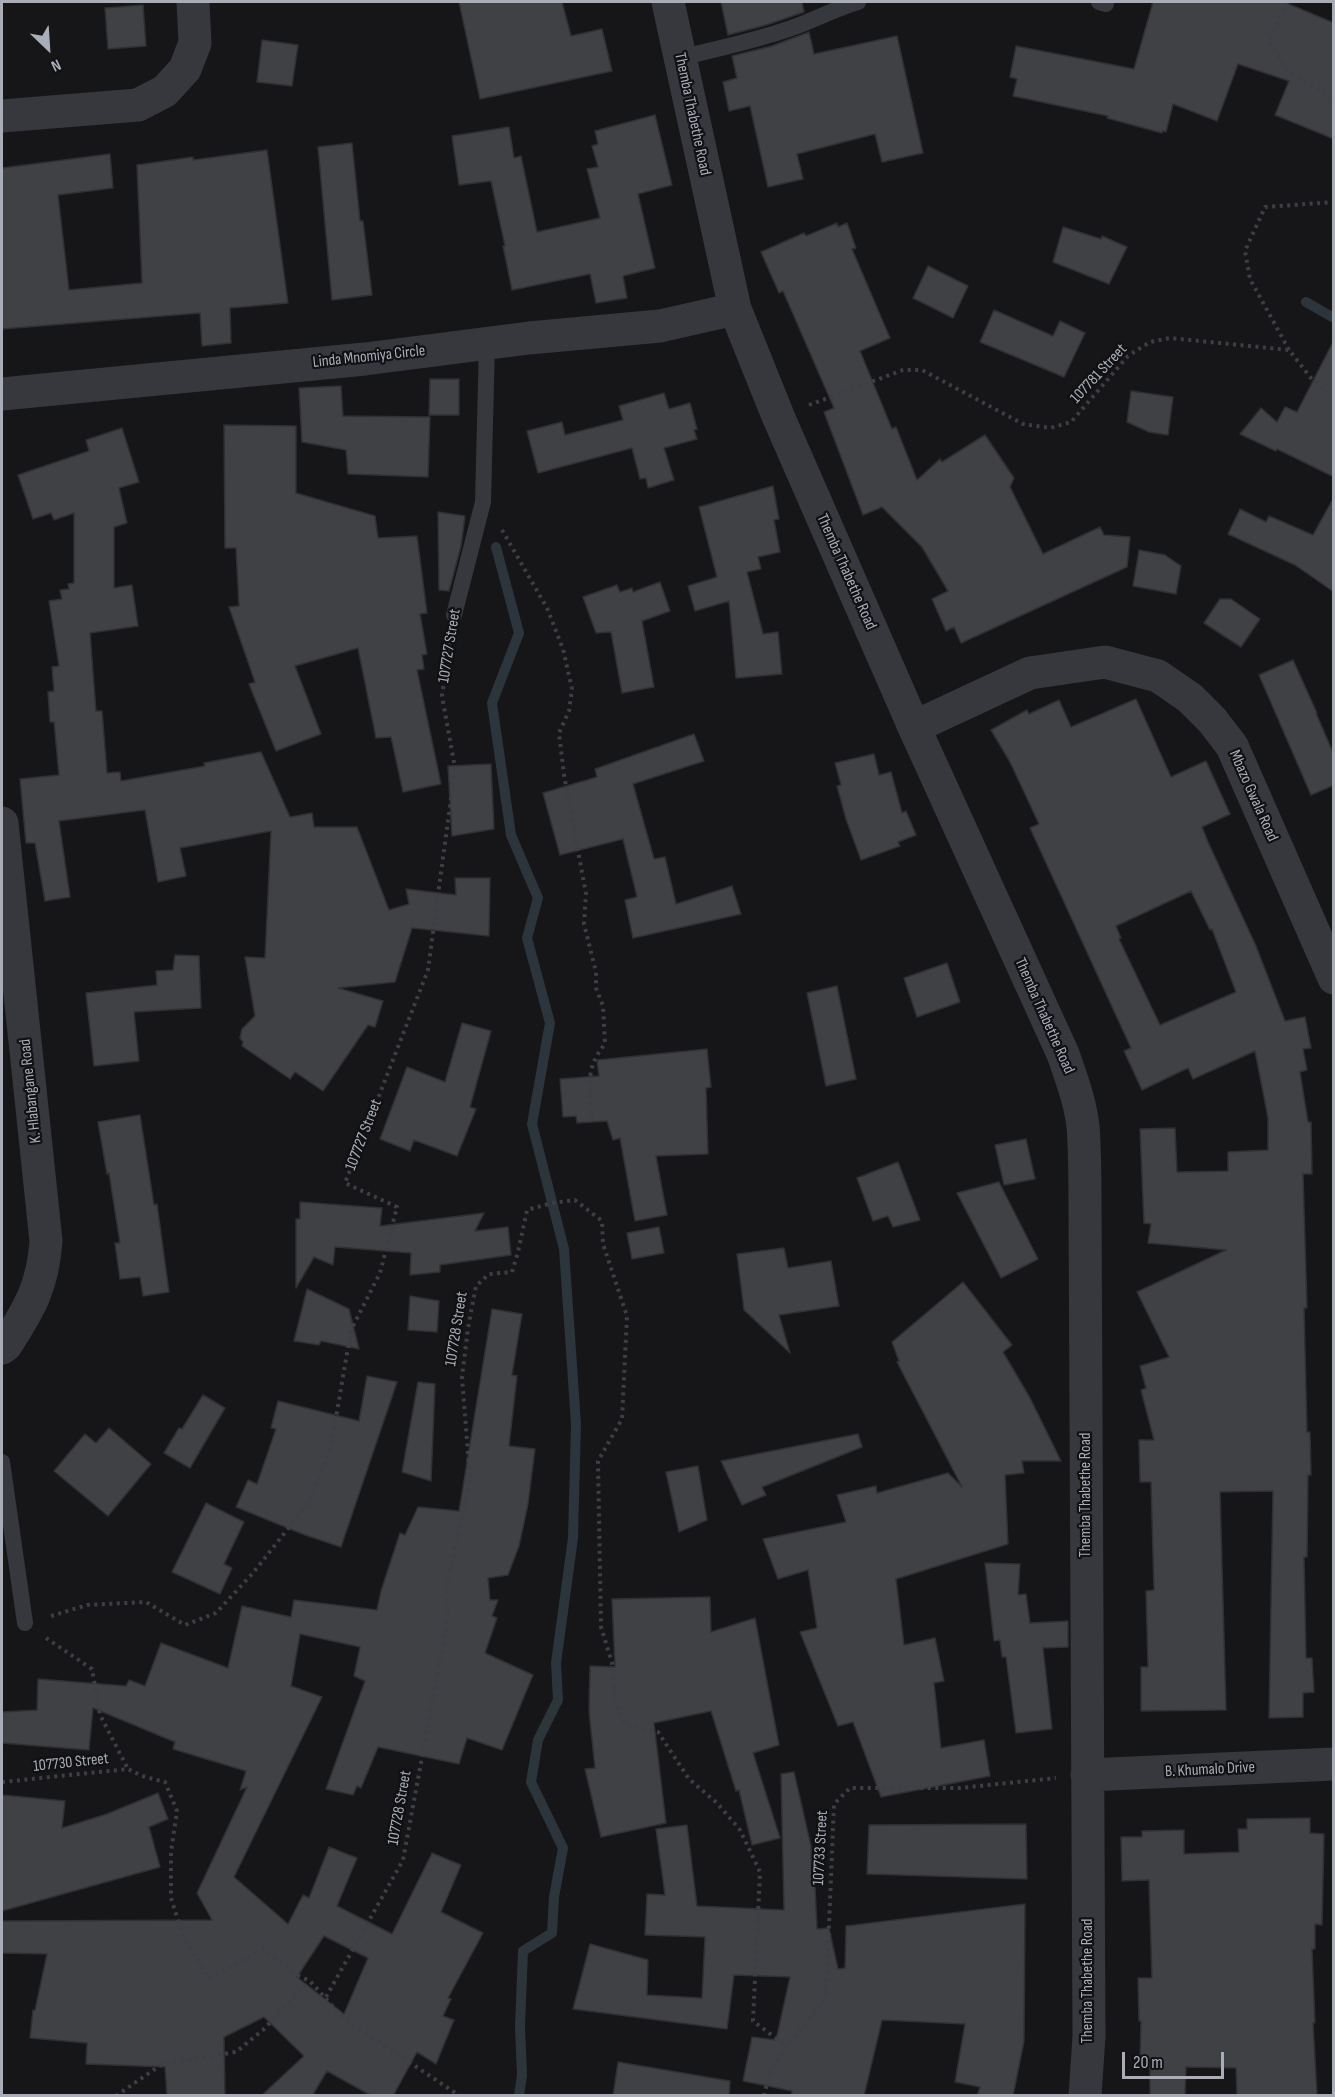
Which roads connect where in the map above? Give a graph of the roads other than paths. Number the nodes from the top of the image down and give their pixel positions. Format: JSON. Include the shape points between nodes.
{"nodes":[{"id":1,"x":193,"y":2,"type":"edge"},
{"id":2,"x":668,"y":2,"type":"edge"},
{"id":3,"x":858,"y":2,"type":"edge"},
{"id":4,"x":680,"y":58,"type":"junction"},
{"id":5,"x":2,"y":116,"type":"edge"},
{"id":6,"x":735,"y":309,"type":"junction"},
{"id":7,"x":487,"y":343,"type":"junction"},
{"id":8,"x":2,"y":394,"type":"edge"},
{"id":9,"x":454,"y":615,"type":"road end"},
{"id":10,"x":914,"y":727,"type":"junction"},
{"id":11,"x":2,"y":824,"type":"edge"},
{"id":12,"x":1334,"y":978,"type":"edge"},
{"id":13,"x":2,"y":1348,"type":"edge"},
{"id":14,"x":2,"y":1462,"type":"edge"},
{"id":15,"x":25,"y":1623,"type":"road end"},
{"id":16,"x":1334,"y":1764,"type":"edge"},
{"id":17,"x":1087,"y":1775,"type":"junction"},
{"id":18,"x":1085,"y":2096,"type":"edge"}],
"edges":[{"from":1,"to":5,"type":"street","via":[[195,43],[185,69],[165,91],[138,105]]},
{"from":2,"to":4,"type":"street","name":"Themba Thabethe Road"},
{"from":3,"to":4,"type":"lane","via":[[753,40]]},
{"from":4,"to":6,"type":"street","name":"Themba Thabethe Road"},
{"from":6,"to":7,"type":"street","name":"Linda Mnomiya Circle","via":[[660,326]]},
{"from":6,"to":10,"type":"street","name":"Themba Thabethe Road"},
{"from":7,"to":8,"type":"street","name":"Linda Mnomiya Circle","via":[[365,359]]},
{"from":7,"to":9,"type":"lane","name":"107727 Street","via":[[483,502]]},
{"from":10,"to":12,"type":"street","name":"Mbazo Gwala Road","via":[[1030,673],[1105,662],[1158,675],[1190,698],[1232,746]]},
{"from":10,"to":17,"type":"street","name":"Themba Thabethe Road","via":[[1063,1054],[1083,1126]]},
{"from":11,"to":13,"type":"street","name":"K. Hlabangane Road","via":[[46,1241],[40,1282],[32,1303]]},
{"from":14,"to":15,"type":"lane"},
{"from":16,"to":17,"type":"street","name":"B. Khumalo Drive"},
{"from":17,"to":18,"type":"street","name":"Themba Thabethe Road","via":[[1089,2036]]}]}
